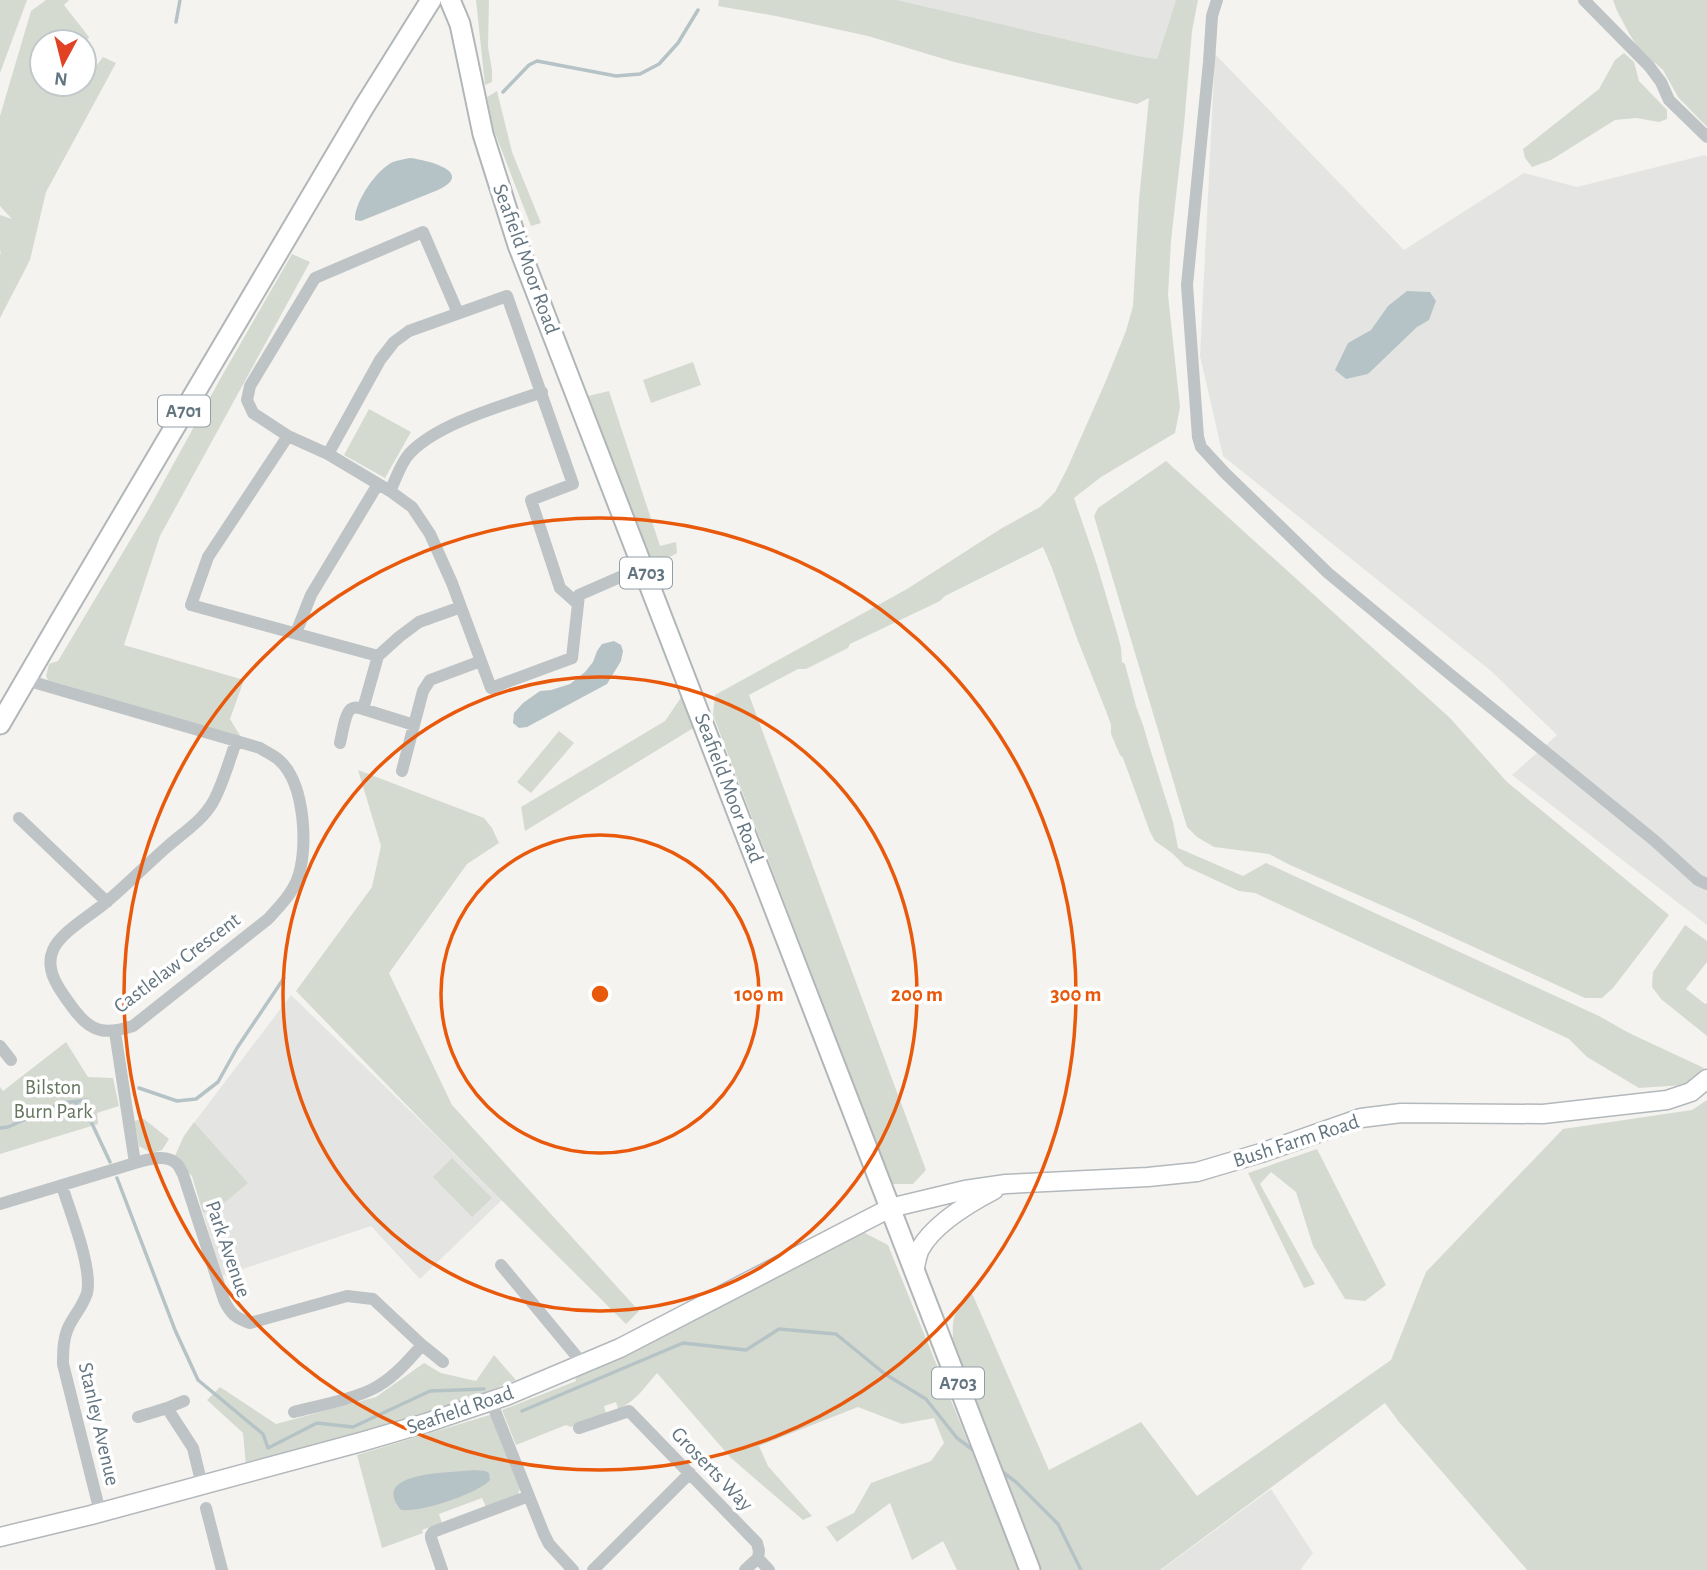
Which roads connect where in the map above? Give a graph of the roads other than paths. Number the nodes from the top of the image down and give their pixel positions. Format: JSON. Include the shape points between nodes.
{"nodes":[{"id":1,"x":431,"y":0,"type":"edge"},
{"id":2,"x":450,"y":0,"type":"edge"},
{"id":3,"x":1217,"y":0,"type":"edge"},
{"id":4,"x":1584,"y":0,"type":"edge"},
{"id":5,"x":1707,"y":137,"type":"edge"},
{"id":6,"x":458,"y":313,"type":"junction"},
{"id":7,"x":542,"y":392,"type":"junction"},
{"id":8,"x":288,"y":436,"type":"junction"},
{"id":9,"x":328,"y":454,"type":"junction"},
{"id":10,"x":377,"y":484,"type":"junction"},
{"id":11,"x":390,"y":491,"type":"junction"},
{"id":12,"x":643,"y":567,"type":"junction"},
{"id":13,"x":578,"y":604,"type":"junction"},
{"id":14,"x":461,"y":607,"type":"junction"},
{"id":15,"x":296,"y":633,"type":"junction"},
{"id":16,"x":378,"y":656,"type":"junction"},
{"id":17,"x":481,"y":661,"type":"junction"},
{"id":18,"x":26,"y":680,"type":"junction"},
{"id":19,"x":363,"y":709,"type":"junction"},
{"id":20,"x":0,"y":724,"type":"edge"},
{"id":21,"x":414,"y":725,"type":"junction"},
{"id":22,"x":236,"y":742,"type":"junction"},
{"id":23,"x":340,"y":743,"type":"dead end"},
{"id":24,"x":402,"y":771,"type":"dead end"},
{"id":25,"x":19,"y":818,"type":"dead end"},
{"id":26,"x":1707,"y":884,"type":"edge"},
{"id":27,"x":107,"y":902,"type":"junction"},
{"id":28,"x":115,"y":1032,"type":"junction"},
{"id":29,"x":0,"y":1046,"type":"edge"},
{"id":30,"x":11,"y":1060,"type":"dead end"},
{"id":31,"x":1707,"y":1079,"type":"edge"},
{"id":32,"x":135,"y":1163,"type":"junction"},
{"id":33,"x":1006,"y":1184,"type":"junction"},
{"id":34,"x":62,"y":1186,"type":"junction"},
{"id":35,"x":0,"y":1204,"type":"edge"},
{"id":36,"x":890,"y":1208,"type":"junction"},
{"id":37,"x":501,"y":1265,"type":"dead end"},
{"id":38,"x":914,"y":1271,"type":"junction"},
{"id":39,"x":422,"y":1345,"type":"junction"},
{"id":40,"x":443,"y":1362,"type":"dead end"},
{"id":41,"x":583,"y":1364,"type":"junction"},
{"id":42,"x":184,"y":1401,"type":"dead end"},
{"id":43,"x":491,"y":1401,"type":"junction"},
{"id":44,"x":167,"y":1408,"type":"junction"},
{"id":45,"x":294,"y":1412,"type":"dead end"},
{"id":46,"x":138,"y":1416,"type":"dead end"},
{"id":47,"x":579,"y":1428,"type":"dead end"},
{"id":48,"x":690,"y":1474,"type":"junction"},
{"id":49,"x":202,"y":1485,"type":"junction"},
{"id":50,"x":529,"y":1496,"type":"junction"},
{"id":51,"x":206,"y":1508,"type":"dead end"},
{"id":52,"x":100,"y":1512,"type":"junction"},
{"id":53,"x":0,"y":1537,"type":"edge"},
{"id":54,"x":758,"y":1558,"type":"junction"},
{"id":55,"x":222,"y":1570,"type":"edge"},
{"id":56,"x":442,"y":1570,"type":"edge"},
{"id":57,"x":573,"y":1570,"type":"edge"},
{"id":58,"x":593,"y":1570,"type":"edge"},
{"id":59,"x":745,"y":1570,"type":"edge"},
{"id":60,"x":769,"y":1570,"type":"edge"},
{"id":61,"x":1030,"y":1570,"type":"edge"}],
"edges":[{"from":1,"to":18,"type":"main road","number":"A701"},
{"from":2,"to":12,"type":"main road","name":"Seafield Moor Road","number":"A703","via":[[460,24],[483,134],[518,245]]},
{"from":3,"to":26,"type":"street","via":[[1187,285],[1201,447],[1328,572]]},
{"from":4,"to":5,"type":"street","via":[[1648,66],[1669,100]]},
{"from":6,"to":7,"type":"street","via":[[507,296]]},
{"from":6,"to":8,"type":"street","via":[[424,232],[315,278],[250,386],[247,400],[253,413]]},
{"from":6,"to":9,"type":"street","via":[[409,331],[394,342]]},
{"from":7,"to":11,"type":"street","via":[[477,414],[428,438],[408,455]]},
{"from":7,"to":13,"type":"street","via":[[573,484],[531,500],[560,588]]},
{"from":8,"to":9,"type":"street"},
{"from":8,"to":15,"type":"street","via":[[208,557],[191,605]]},
{"from":9,"to":10,"type":"street"},
{"from":10,"to":11,"type":"street"},
{"from":10,"to":15,"type":"street","via":[[311,594]]},
{"from":11,"to":14,"type":"street","via":[[412,507],[430,534]]},
{"from":12,"to":13,"type":"street","via":[[579,595]]},
{"from":12,"to":36,"type":"main road","name":"Seafield Moor Road","number":"A703"},
{"from":13,"to":17,"type":"street","via":[[572,658],[491,688]]},
{"from":14,"to":16,"type":"street","via":[[419,622]]},
{"from":14,"to":17,"type":"street"},
{"from":15,"to":16,"type":"street"},
{"from":16,"to":19,"type":"street"},
{"from":17,"to":21,"type":"street","via":[[430,680]]},
{"from":18,"to":20,"type":"main road","number":"A701"},
{"from":18,"to":22,"type":"street","name":"Castlelaw Crescent"},
{"from":19,"to":21,"type":"street"},
{"from":19,"to":23,"type":"street","via":[[351,709]]},
{"from":21,"to":24,"type":"street"},
{"from":22,"to":27,"type":"street","name":"Castlelaw Crescent","via":[[214,800],[202,818]]},
{"from":22,"to":28,"type":"street","name":"Castlelaw Crescent","via":[[260,748],[279,760],[289,774],[300,802],[304,834],[297,881],[268,919],[132,1026]]},
{"from":25,"to":27,"type":"street"},
{"from":27,"to":28,"type":"street","name":"Castlelaw Crescent","via":[[61,938],[52,951],[51,964],[52,977],[85,1024]]},
{"from":28,"to":32,"type":"street"},
{"from":29,"to":30,"type":"street"},
{"from":31,"to":33,"type":"street","name":"Bush Farm Road","via":[[1691,1092],[1667,1100],[1571,1111],[1401,1113],[1361,1118],[1197,1172]]},
{"from":32,"to":34,"type":"street"},
{"from":32,"to":39,"type":"street","name":"Park Avenue","via":[[156,1158],[176,1163],[224,1300],[237,1319],[250,1323],[347,1296],[373,1299]]},
{"from":33,"to":36,"type":"street","name":"Bush Farm Road"},
{"from":33,"to":38,"type":"street","name":"Bush Farm Road","via":[[941,1225],[920,1250]]},
{"from":34,"to":35,"type":"street"},
{"from":34,"to":52,"type":"street","name":"Stanley Avenue","via":[[88,1269],[88,1290],[63,1344],[63,1364]]},
{"from":36,"to":38,"type":"main road","name":"Seafield Moor Road","number":"A703"},
{"from":36,"to":41,"type":"street","name":"Seafield Road","via":[[666,1326]]},
{"from":37,"to":41,"type":"street"},
{"from":38,"to":61,"type":"main road","name":"Seafield Moor Road","number":"A703"},
{"from":39,"to":40,"type":"street","name":"Park Avenue"},
{"from":39,"to":45,"type":"street","via":[[378,1386]]},
{"from":41,"to":43,"type":"street","name":"Seafield Road"},
{"from":42,"to":44,"type":"street"},
{"from":43,"to":49,"type":"street","name":"Seafield Road"},
{"from":43,"to":50,"type":"street"},
{"from":44,"to":46,"type":"street"},
{"from":44,"to":49,"type":"street","via":[[193,1448]]},
{"from":47,"to":48,"type":"street","name":"Groserts Way","via":[[629,1411]]},
{"from":48,"to":54,"type":"street","name":"Groserts Way","via":[[757,1543]]},
{"from":48,"to":58,"type":"street"},
{"from":49,"to":52,"type":"street","name":"Seafield Road"},
{"from":50,"to":56,"type":"street","via":[[433,1532]]},
{"from":50,"to":57,"type":"street","via":[[549,1544]]},
{"from":51,"to":55,"type":"street"},
{"from":52,"to":53,"type":"street","name":"Seafield Road"},
{"from":54,"to":59,"type":"street"},
{"from":54,"to":60,"type":"street","name":"Groserts Way"}]}
